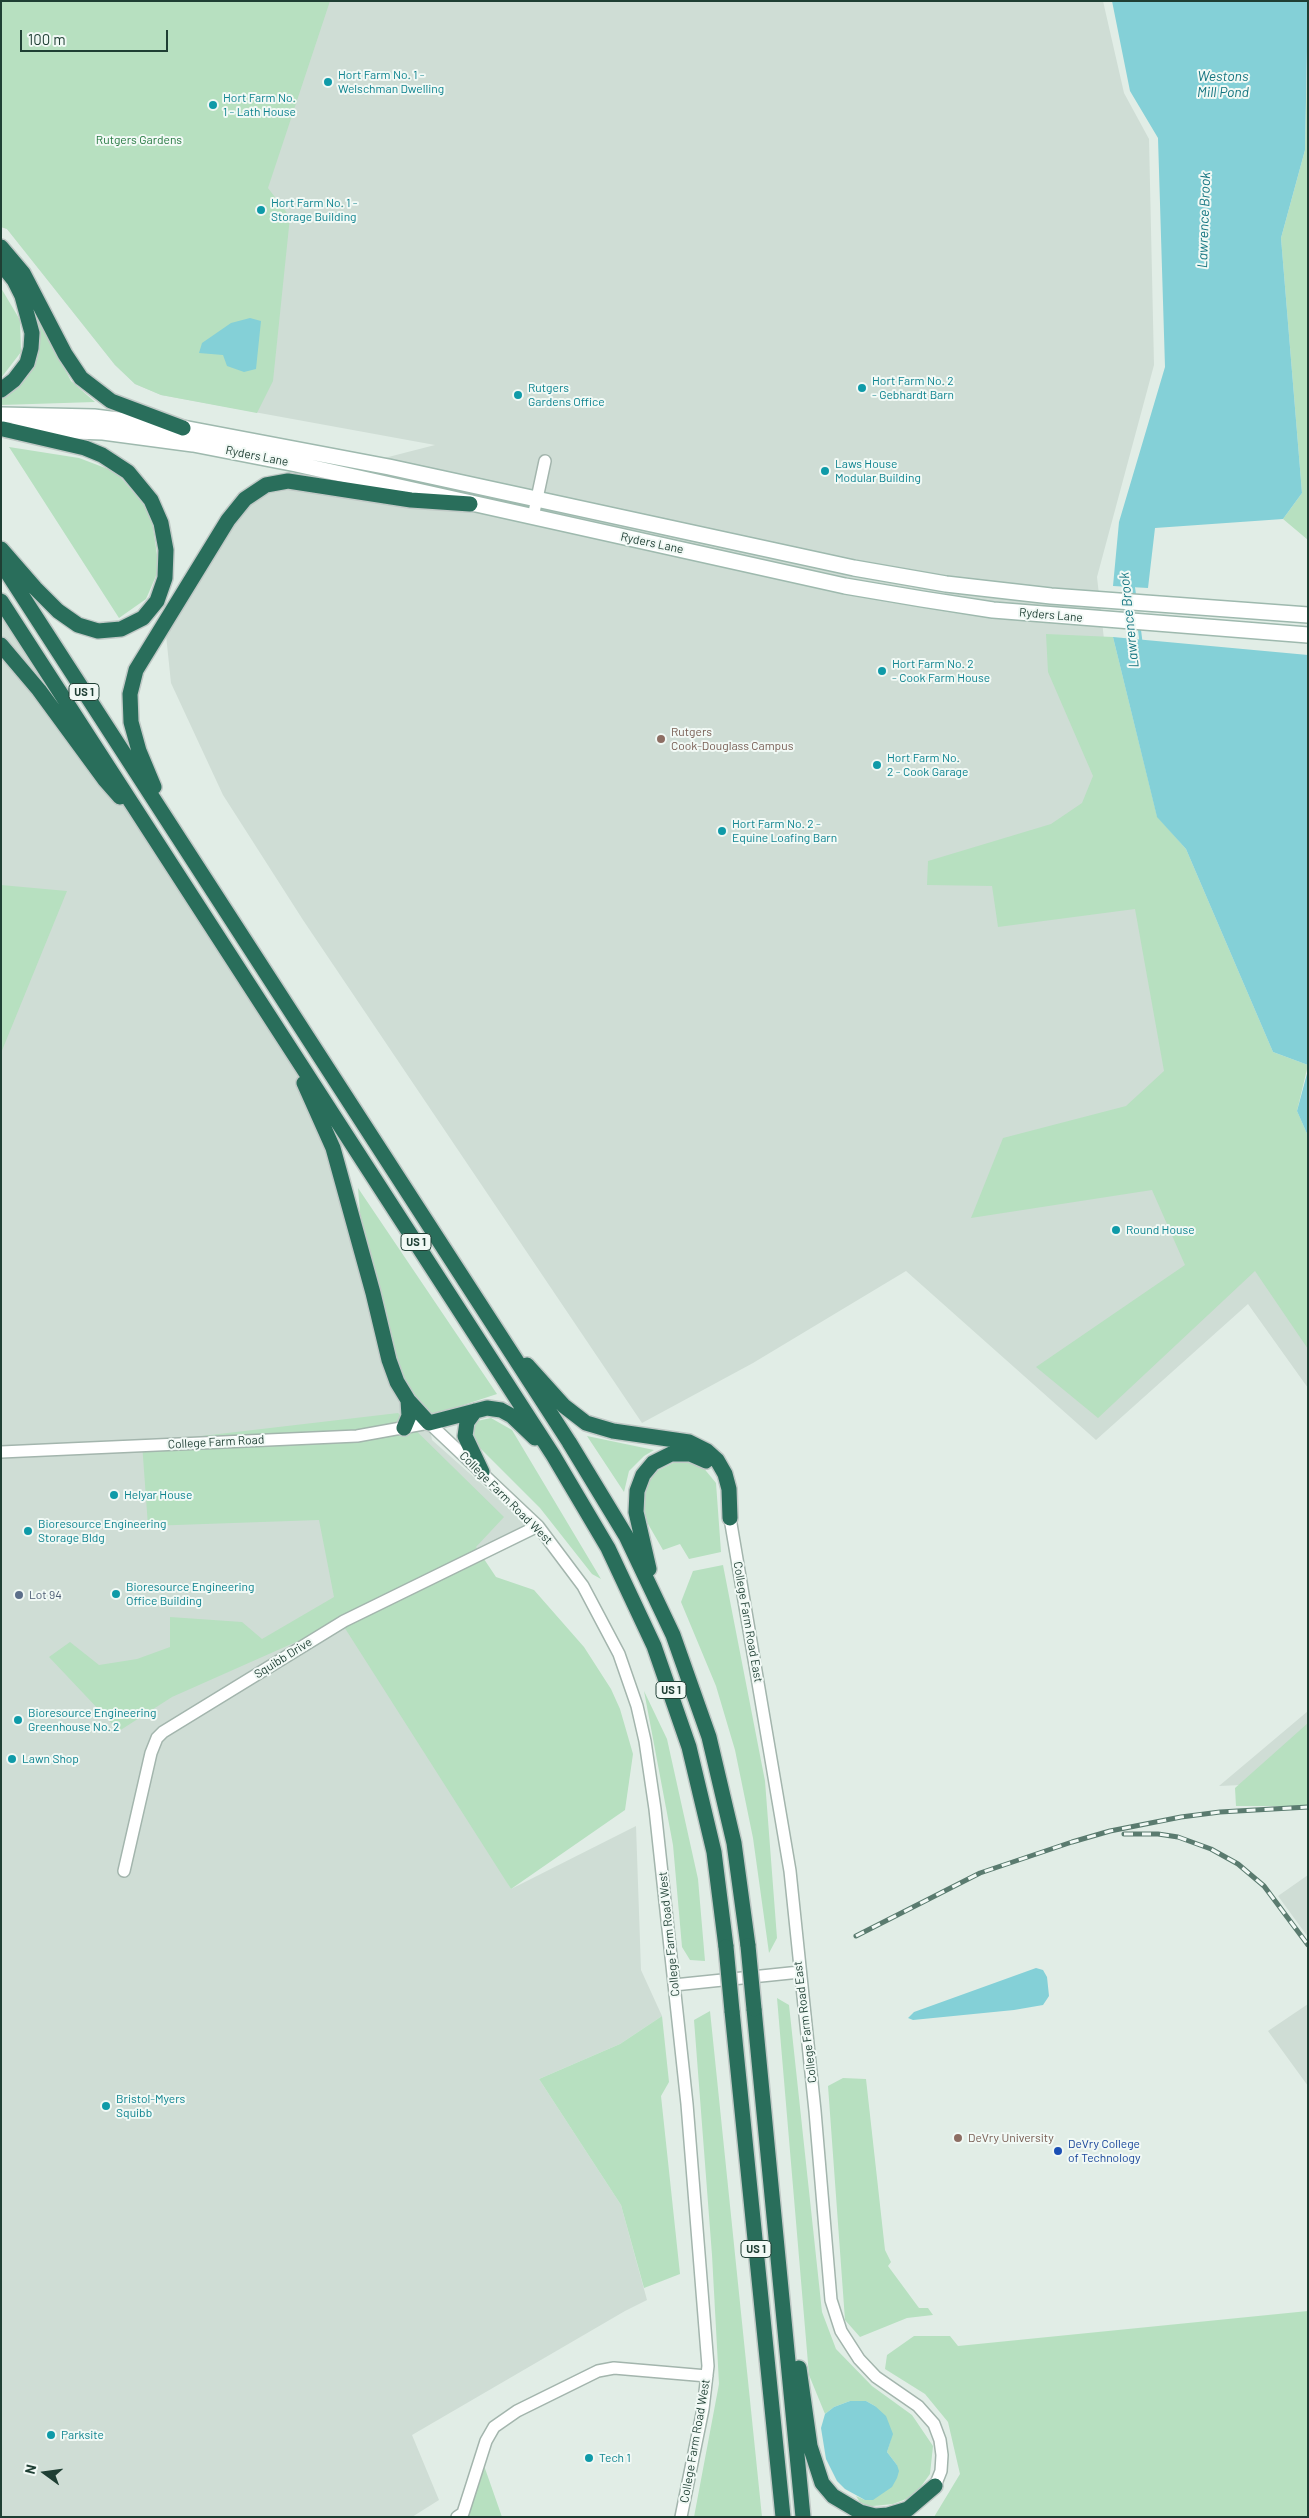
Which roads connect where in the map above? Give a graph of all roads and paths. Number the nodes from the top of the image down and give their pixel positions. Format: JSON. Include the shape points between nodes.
{"nodes":[{"id":1,"x":1,"y":247,"type":"edge"},
{"id":2,"x":1,"y":264,"type":"edge"},
{"id":3,"x":1,"y":390,"type":"edge"},
{"id":4,"x":2,"y":424,"type":"edge"},
{"id":5,"x":183,"y":428,"type":"junction"},
{"id":6,"x":545,"y":460,"type":"dead end"},
{"id":7,"x":537,"y":498,"type":"junction"},
{"id":8,"x":470,"y":504,"type":"junction"},
{"id":9,"x":533,"y":517,"type":"junction"},
{"id":10,"x":1,"y":549,"type":"edge"},
{"id":11,"x":1,"y":563,"type":"edge"},
{"id":12,"x":1,"y":601,"type":"edge"},
{"id":13,"x":1308,"y":615,"type":"edge"},
{"id":14,"x":1308,"y":635,"type":"edge"},
{"id":15,"x":1,"y":645,"type":"edge"},
{"id":16,"x":167,"y":821,"type":"junction"},
{"id":17,"x":152,"y":832,"type":"junction"},
{"id":18,"x":279,"y":1029,"type":"junction"},
{"id":19,"x":490,"y":1322,"type":"junction"},
{"id":20,"x":408,"y":1400,"type":"junction"},
{"id":21,"x":475,"y":1411,"type":"junction"},
{"id":22,"x":430,"y":1423,"type":"junction"},
{"id":23,"x":404,"y":1428,"type":"junction"},
{"id":24,"x":1,"y":1452,"type":"edge"},
{"id":25,"x":553,"y":1455,"type":"junction"},
{"id":26,"x":482,"y":1472,"type":"junction"},
{"id":27,"x":730,"y":1518,"type":"junction"},
{"id":28,"x":538,"y":1526,"type":"junction"},
{"id":29,"x":658,"y":1602,"type":"junction"},
{"id":30,"x":124,"y":1871,"type":"dead end"},
{"id":31,"x":800,"y":1972,"type":"junction"},
{"id":32,"x":674,"y":1986,"type":"junction"},
{"id":33,"x":779,"y":2274,"type":"junction"},
{"id":34,"x":708,"y":2376,"type":"junction"},
{"id":35,"x":935,"y":2486,"type":"junction"},
{"id":36,"x":780,"y":2487,"type":"junction"},
{"id":37,"x":457,"y":2517,"type":"edge"},
{"id":38,"x":681,"y":2517,"type":"edge"},
{"id":39,"x":779,"y":2517,"type":"edge"},
{"id":40,"x":783,"y":2517,"type":"edge"},
{"id":41,"x":803,"y":2517,"type":"edge"},
{"id":42,"x":914,"y":2517,"type":"edge"}],
"edges":[{"from":1,"to":5,"type":"highway","via":[[23,273],[81,378],[111,401]]},
{"from":2,"to":3,"type":"highway","via":[[22,296],[32,333],[26,363],[14,380]]},
{"from":4,"to":5,"type":"main road","name":"Ryders Lane","via":[[94,418]]},
{"from":4,"to":8,"type":"main road","name":"Ryders Lane","via":[[175,441],[288,462]]},
{"from":4,"to":10,"type":"highway","via":[[85,448],[128,472],[151,500],[161,523],[166,550],[165,578],[157,601],[142,618],[121,629],[98,631],[64,617]]},
{"from":5,"to":7,"type":"main road","name":"Ryders Lane"},
{"from":6,"to":7,"type":"street"},
{"from":7,"to":9,"type":"street"},
{"from":7,"to":13,"type":"main road","name":"Ryders Lane","via":[[870,571],[982,589]]},
{"from":8,"to":9,"type":"main road","name":"Ryders Lane"},
{"from":8,"to":16,"type":"highway","via":[[411,500],[288,481],[259,488],[239,504],[143,656],[133,678],[130,704],[133,731]]},
{"from":9,"to":14,"type":"main road","name":"Ryders Lane","via":[[886,594],[993,610]]},
{"from":11,"to":16,"type":"highway","number":"US 1"},
{"from":12,"to":17,"type":"highway","number":"US 1"},
{"from":15,"to":17,"type":"highway","via":[[62,719],[105,780]]},
{"from":16,"to":19,"type":"highway","number":"US 1"},
{"from":17,"to":18,"type":"highway","number":"US 1"},
{"from":18,"to":20,"type":"highway","via":[[333,1148],[389,1360]]},
{"from":18,"to":25,"type":"highway","number":"US 1"},
{"from":19,"to":27,"type":"highway","via":[[579,1419],[613,1431],[689,1442],[712,1455],[728,1481]]},
{"from":19,"to":29,"type":"highway","number":"US 1","via":[[608,1504]]},
{"from":20,"to":22,"type":"highway"},
{"from":20,"to":23,"type":"highway","via":[[409,1416]]},
{"from":21,"to":22,"type":"highway"},
{"from":21,"to":25,"type":"highway","via":[[492,1408],[506,1412]]},
{"from":21,"to":26,"type":"highway","via":[[467,1422],[465,1436]]},
{"from":22,"to":23,"type":"street","name":"College Farm Road"},
{"from":22,"to":26,"type":"street","name":"College Farm Road West"},
{"from":23,"to":24,"type":"street","name":"College Farm Road","via":[[357,1436]]},
{"from":25,"to":36,"type":"highway","number":"US 1","bridge":true,"via":[[624,1580],[670,1687],[707,1816],[720,1887]]},
{"from":26,"to":28,"type":"street","name":"College Farm Road West"},
{"from":27,"to":29,"type":"highway","via":[[720,1478],[703,1459],[676,1453],[649,1467],[637,1491],[636,1512]]},
{"from":27,"to":31,"type":"street","name":"College Farm Road East","via":[[790,1871]]},
{"from":28,"to":30,"type":"street","name":"Squibb Drive","via":[[344,1621],[163,1732],[151,1753]]},
{"from":28,"to":32,"type":"street","name":"College Farm Road West","via":[[594,1603],[615,1645],[637,1706],[650,1771]]},
{"from":29,"to":33,"type":"highway","number":"US 1","bridge":true,"via":[[698,1702],[734,1843],[748,1946]]},
{"from":31,"to":32,"type":"street"},
{"from":31,"to":35,"type":"street","name":"College Farm Road East","via":[[816,2120],[828,2281],[834,2311],[846,2340],[869,2370],[918,2406],[934,2424],[942,2448],[941,2471]]},
{"from":32,"to":34,"type":"street","name":"College Farm Road West","via":[[704,2292]]},
{"from":33,"to":35,"type":"highway","via":[[798,2356],[807,2432],[822,2483],[846,2506],[875,2516],[908,2509]]},
{"from":33,"to":41,"type":"highway","number":"US 1"},
{"from":34,"to":37,"type":"street","via":[[614,2368],[598,2371],[517,2411],[494,2427],[486,2441],[463,2513]]},
{"from":34,"to":38,"type":"street","name":"College Farm Road West"},
{"from":35,"to":42,"type":"highway"},
{"from":36,"to":39,"type":"highway"},
{"from":36,"to":40,"type":"highway","number":"US 1"}]}
